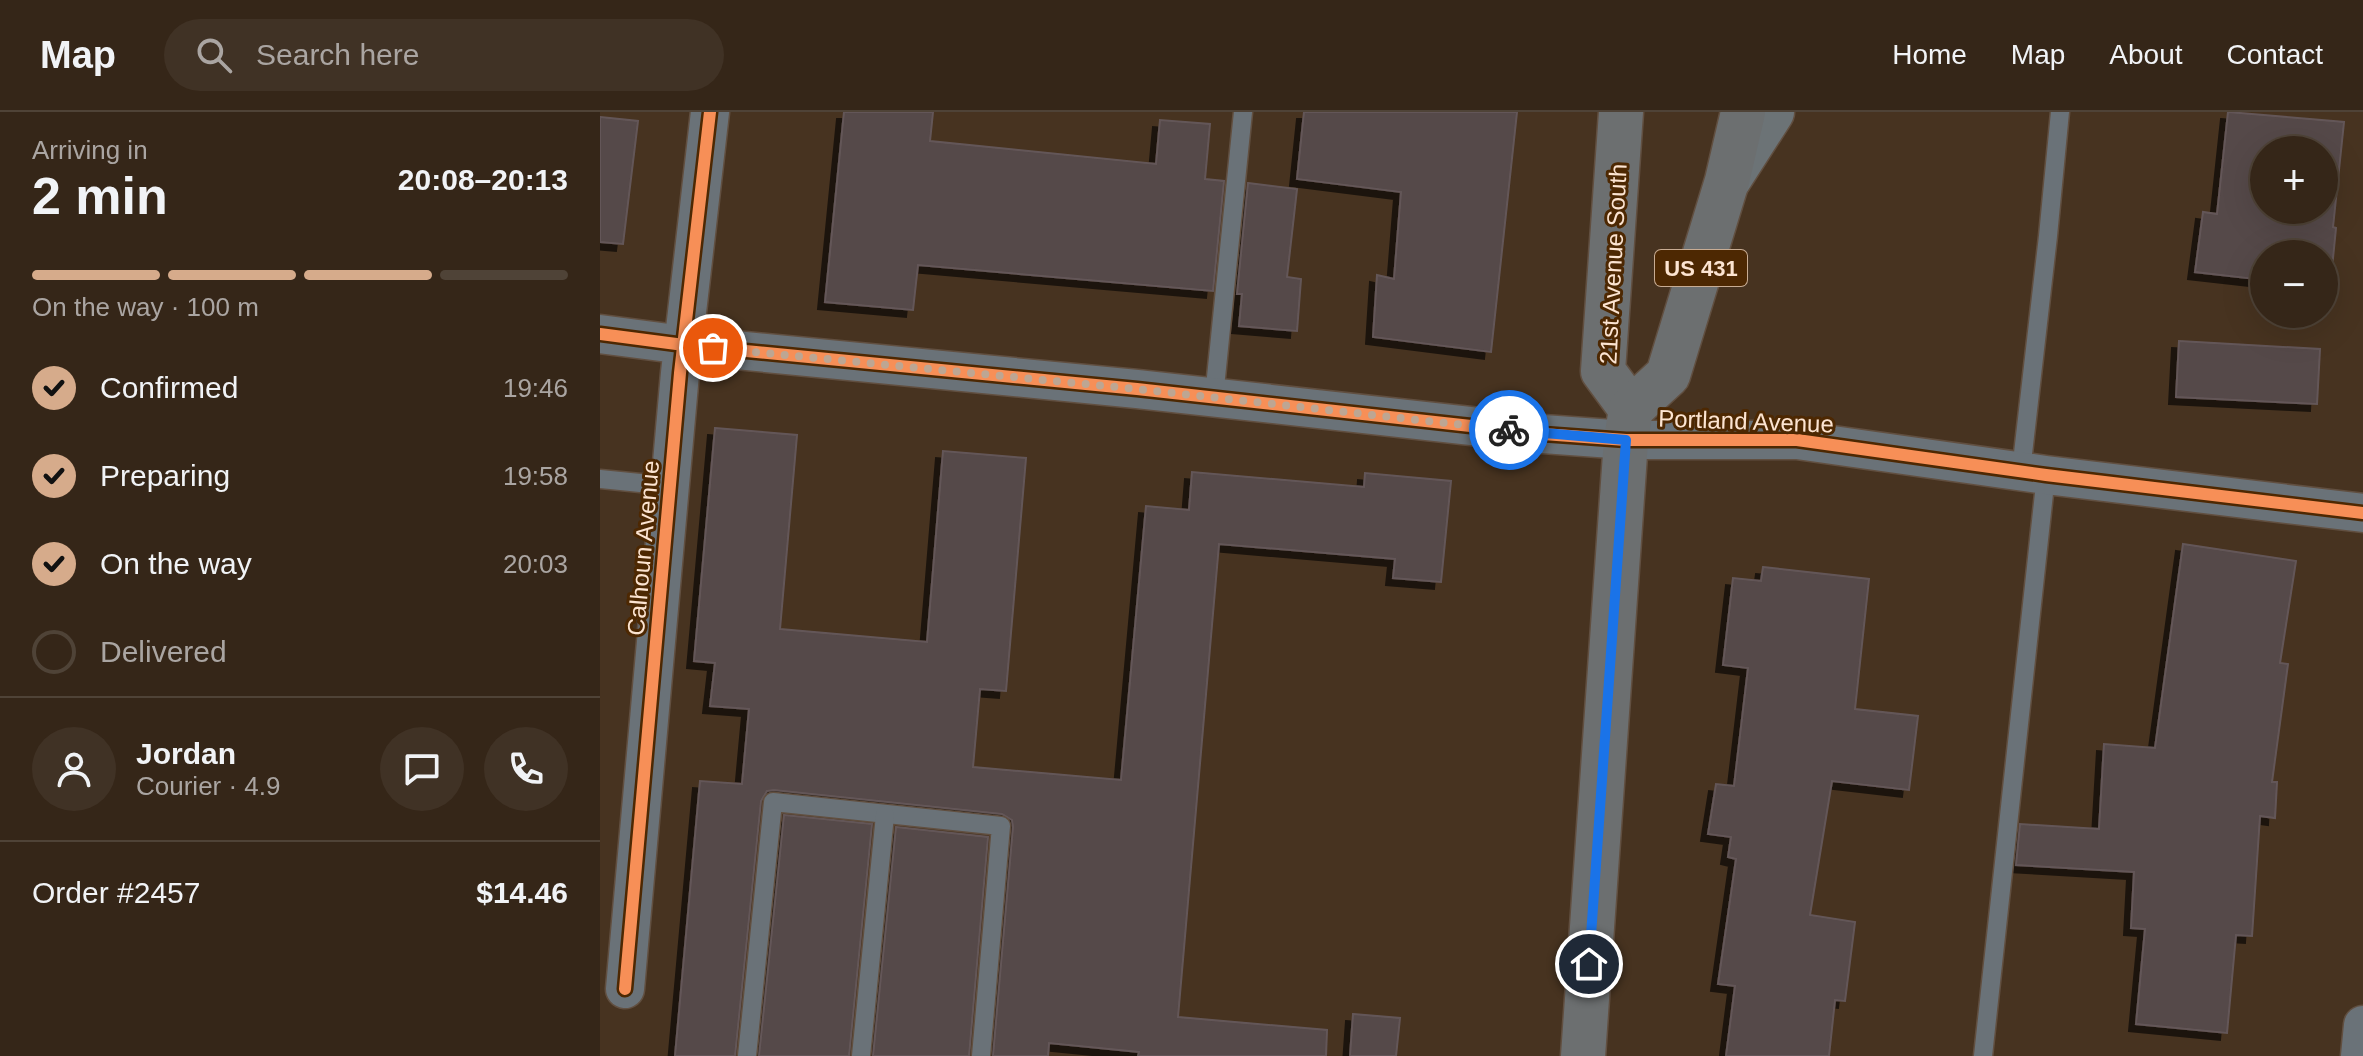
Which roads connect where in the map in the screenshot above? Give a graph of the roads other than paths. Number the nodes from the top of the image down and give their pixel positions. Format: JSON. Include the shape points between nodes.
{"nodes":[{"id":1,"x":710,"y":112,"type":"edge"},
{"id":2,"x":1243,"y":112,"type":"edge"},
{"id":3,"x":1621,"y":112,"type":"edge"},
{"id":4,"x":1743,"y":112,"type":"edge"},
{"id":5,"x":1772,"y":112,"type":"edge"},
{"id":6,"x":2060,"y":112,"type":"edge"},
{"id":7,"x":1727,"y":181,"type":"junction"},
{"id":8,"x":600,"y":334,"type":"edge"},
{"id":9,"x":684,"y":345,"type":"junction"},
{"id":10,"x":1214,"y":397,"type":"junction"},
{"id":11,"x":1629,"y":424,"type":"junction"},
{"id":12,"x":2034,"y":473,"type":"junction"},
{"id":13,"x":600,"y":479,"type":"edge"},
{"id":14,"x":670,"y":486,"type":"junction"},
{"id":15,"x":2363,"y":513,"type":"edge"},
{"id":16,"x":885,"y":815,"type":"junction"},
{"id":17,"x":625,"y":989,"type":"dead end"},
{"id":18,"x":2363,"y":1025,"type":"edge"},
{"id":19,"x":747,"y":1056,"type":"edge"},
{"id":20,"x":861,"y":1056,"type":"edge"},
{"id":21,"x":981,"y":1056,"type":"edge"},
{"id":22,"x":1583,"y":1056,"type":"edge"},
{"id":23,"x":1983,"y":1056,"type":"edge"},
{"id":24,"x":2360,"y":1056,"type":"edge"}],
"edges":[{"from":1,"to":9,"type":"street","name":"Calhoun Avenue"},
{"from":2,"to":10,"type":"lane"},
{"from":3,"to":11,"type":"main road","name":"21st Avenue South","via":[[1603,371]]},
{"from":4,"to":7,"type":"main road","number":"US 431"},
{"from":5,"to":7,"type":"main road"},
{"from":6,"to":12,"type":"lane"},
{"from":7,"to":11,"type":"main road","number":"US 431","via":[[1668,375]]},
{"from":8,"to":9,"type":"street","name":"Portland Avenue"},
{"from":9,"to":10,"type":"street","name":"Portland Avenue"},
{"from":9,"to":14,"type":"street","name":"Calhoun Avenue"},
{"from":10,"to":11,"type":"street","name":"Portland Avenue","via":[[1543,434]]},
{"from":11,"to":12,"type":"street","name":"Portland Avenue","via":[[1797,440]]},
{"from":11,"to":22,"type":"main road"},
{"from":12,"to":15,"type":"street","name":"Portland Avenue"},
{"from":12,"to":23,"type":"lane"},
{"from":13,"to":14,"type":"lane"},
{"from":14,"to":17,"type":"street","name":"Calhoun Avenue"},
{"from":16,"to":19,"type":"lane","via":[[773,802]]},
{"from":16,"to":20,"type":"lane"},
{"from":16,"to":21,"type":"lane","via":[[1001,826]]},
{"from":18,"to":24,"type":"street"}]}
